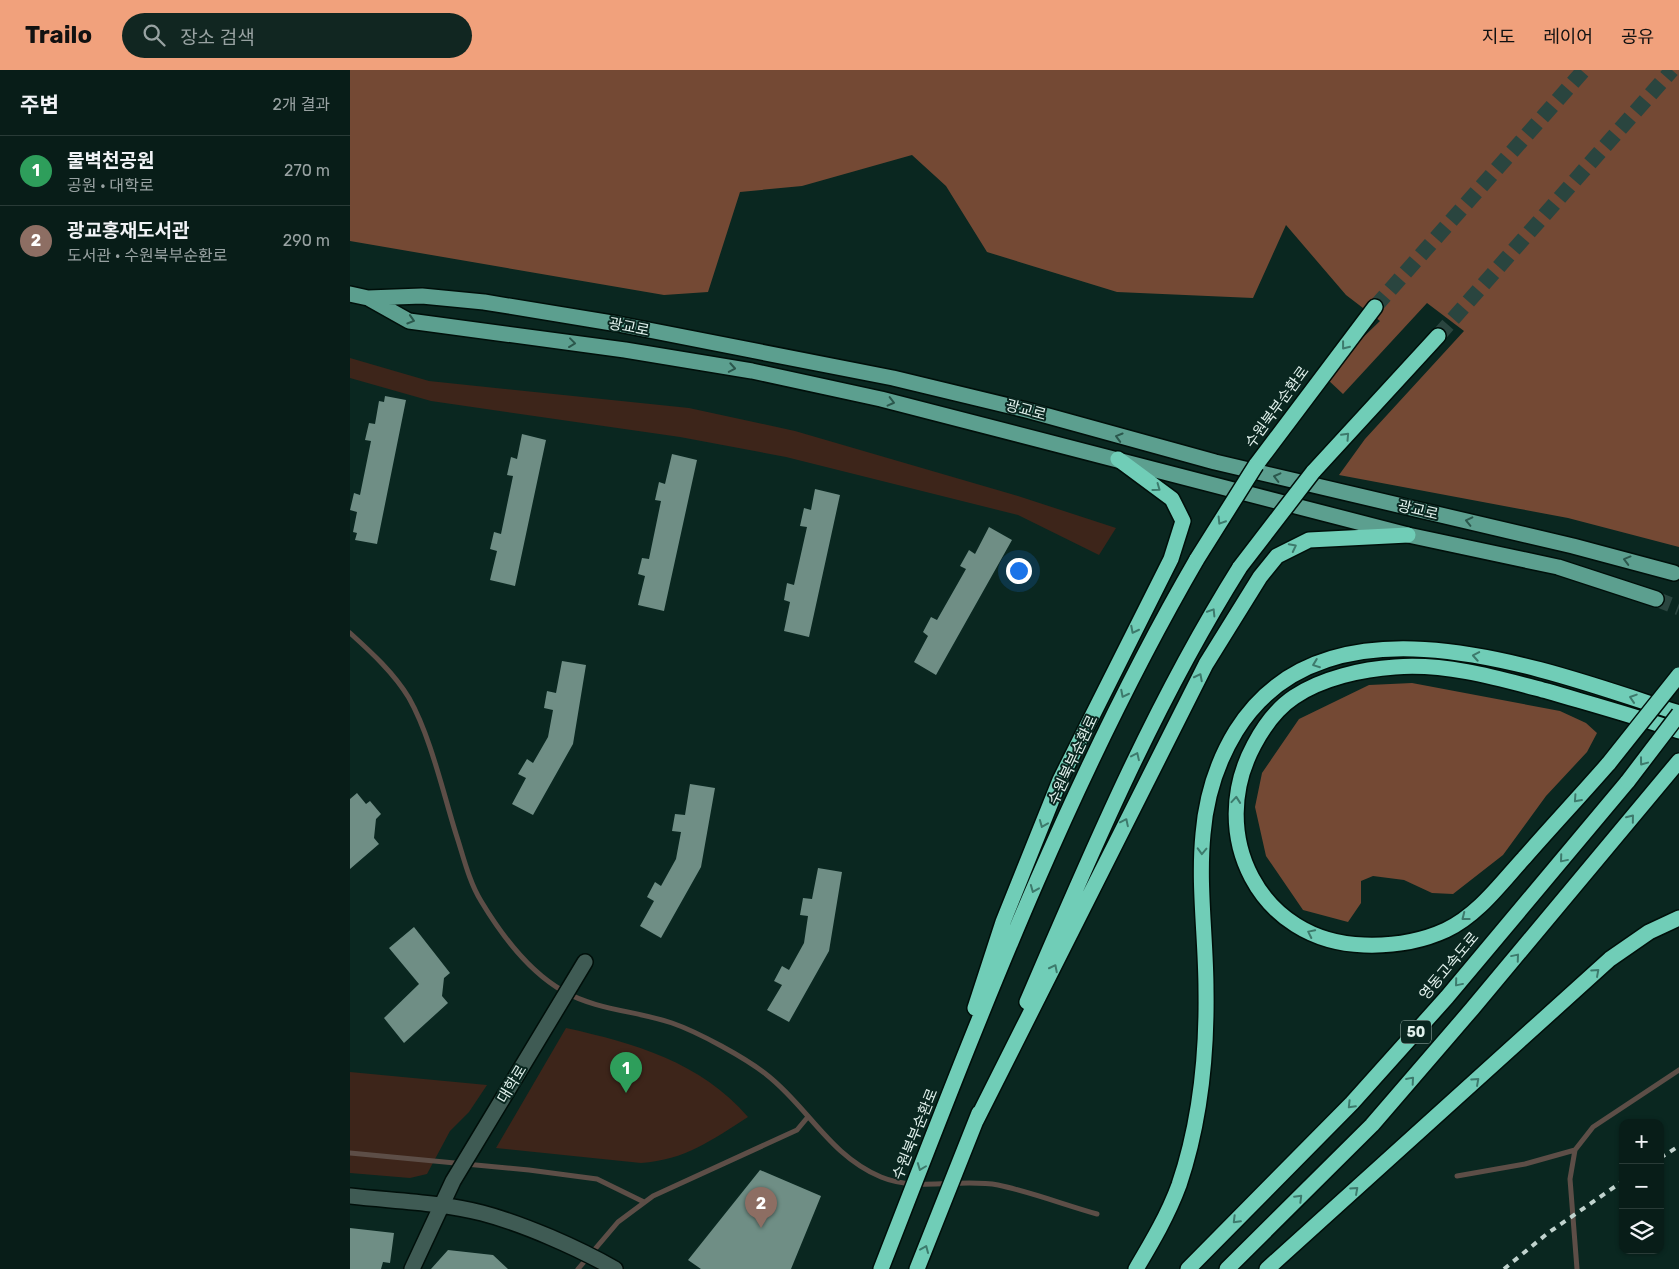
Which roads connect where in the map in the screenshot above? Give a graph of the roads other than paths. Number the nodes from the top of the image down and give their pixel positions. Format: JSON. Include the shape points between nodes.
{"nodes":[{"id":1,"x":350,"y":294,"type":"edge"},
{"id":2,"x":368,"y":298,"type":"junction"},
{"id":3,"x":1374,"y":307,"type":"tunnel mouth"},
{"id":4,"x":1438,"y":336,"type":"tunnel mouth"},
{"id":5,"x":1118,"y":459,"type":"junction"},
{"id":6,"x":1408,"y":535,"type":"junction"},
{"id":7,"x":1674,"y":573,"type":"dead end"},
{"id":8,"x":1656,"y":599,"type":"tunnel mouth"},
{"id":9,"x":1679,"y":676,"type":"edge"},
{"id":10,"x":1679,"y":714,"type":"edge"},
{"id":11,"x":1679,"y":732,"type":"edge"},
{"id":12,"x":1679,"y":760,"type":"edge"},
{"id":13,"x":1679,"y":918,"type":"edge"},
{"id":14,"x":585,"y":962,"type":"dead end"},
{"id":15,"x":976,"y":1121,"type":"junction"},
{"id":16,"x":939,"y":1122,"type":"junction"},
{"id":17,"x":350,"y":1196,"type":"edge"},
{"id":18,"x":441,"y":1206,"type":"junction"},
{"id":19,"x":611,"y":1267,"type":"edge"},
{"id":20,"x":412,"y":1269,"type":"edge"},
{"id":21,"x":881,"y":1269,"type":"edge"},
{"id":22,"x":916,"y":1269,"type":"edge"},
{"id":23,"x":1136,"y":1269,"type":"edge"},
{"id":24,"x":1188,"y":1269,"type":"edge"},
{"id":25,"x":1227,"y":1269,"type":"edge"},
{"id":26,"x":1267,"y":1269,"type":"edge"}],
"edges":[{"from":1,"to":2,"type":"main road","name":"광교로"},
{"from":2,"to":5,"type":"main road","name":"광교로","one_way":true,"via":[[409,321],[625,350],[752,372],[881,399]]},
{"from":7,"to":2,"type":"main road","name":"광교로","one_way":true,"via":[[1224,464],[1030,411],[893,378],[618,324],[484,302],[422,296]]},
{"from":3,"to":16,"type":"highway","name":"수원북부순환로","one_way":true,"bridge":true,"via":[[1256,465],[1164,616],[1048,854]]},
{"from":15,"to":4,"type":"highway","one_way":true,"bridge":true,"via":[[1085,866],[1154,718],[1204,624],[1240,567],[1314,472]]},
{"from":5,"to":6,"type":"main road","name":"광교로","via":[[1195,482]]},
{"from":5,"to":16,"type":"highway","one_way":true,"via":[[1172,499],[1183,521],[1171,559],[1057,789],[1003,922]]},
{"from":6,"to":8,"type":"main road","name":"광교로","via":[[1558,567]]},
{"from":15,"to":6,"type":"highway","one_way":true,"via":[[1206,664],[1260,577],[1277,556],[1309,540]]},
{"from":9,"to":11,"type":"highway","one_way":true,"bridge":true,"via":[[1609,763],[1477,907],[1448,929],[1411,942],[1356,945],[1322,938],[1306,931],[1277,910],[1263,894],[1248,872],[1237,840],[1235,811],[1238,784],[1247,758],[1266,724],[1294,697],[1355,673],[1408,666],[1478,674],[1628,714]]},
{"from":10,"to":23,"type":"highway","one_way":true,"via":[[1491,659],[1414,649],[1375,650],[1327,660],[1287,678],[1257,703],[1234,735],[1208,799],[1202,834],[1201,876],[1206,990],[1204,1068],[1195,1126],[1173,1199]]},
{"from":10,"to":24,"type":"highway","name":"영동고속도로","number":"50","one_way":true,"bridge":true,"via":[[1628,781],[1447,997],[1352,1104]]},
{"from":25,"to":12,"type":"highway","number":"50","one_way":true,"via":[[1372,1125]]},
{"from":26,"to":13,"type":"highway","one_way":true,"via":[[1610,959],[1649,932]]},
{"from":14,"to":18,"type":"street","name":"대학로"},
{"from":22,"to":15,"type":"highway","one_way":true},
{"from":16,"to":21,"type":"highway","name":"수원북부순환로","one_way":true},
{"from":17,"to":18,"type":"street"},
{"from":18,"to":19,"type":"street","via":[[482,1213],[556,1241]]},
{"from":18,"to":20,"type":"street","name":"대학로"}]}
